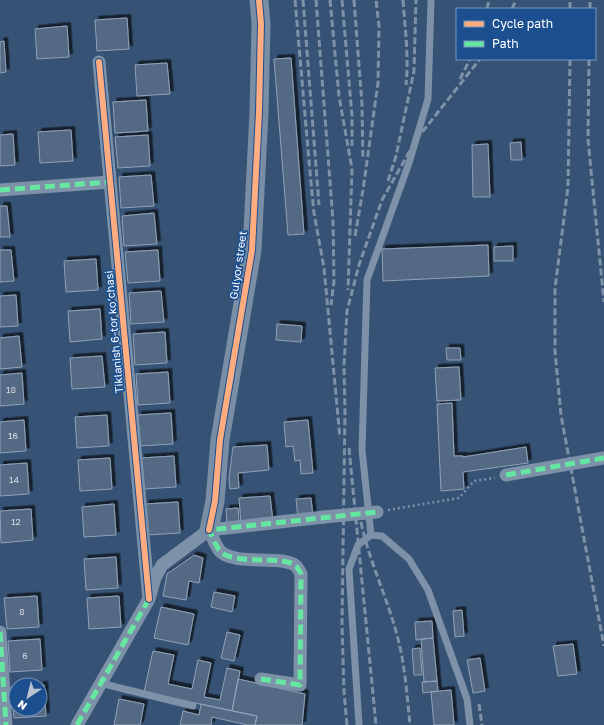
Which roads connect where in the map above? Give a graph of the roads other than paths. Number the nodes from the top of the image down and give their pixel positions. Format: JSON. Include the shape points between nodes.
{"nodes":[{"id":1,"x":258,"y":0,"type":"edge"},
{"id":2,"x":431,"y":0,"type":"edge"},
{"id":3,"x":99,"y":62,"type":"dead end"},
{"id":4,"x":110,"y":182,"type":"junction"},
{"id":5,"x":0,"y":190,"type":"edge"},
{"id":6,"x":604,"y":458,"type":"edge"},
{"id":7,"x":506,"y":475,"type":"road end"},
{"id":8,"x":377,"y":512,"type":"road end"},
{"id":9,"x":210,"y":530,"type":"junction"},
{"id":10,"x":371,"y":535,"type":"junction"},
{"id":11,"x":149,"y":599,"type":"junction"},
{"id":12,"x":0,"y":632,"type":"edge"},
{"id":13,"x":261,"y":679,"type":"dead end"},
{"id":14,"x":100,"y":683,"type":"junction"},
{"id":15,"x":193,"y":706,"type":"dead end"},
{"id":16,"x":6,"y":725,"type":"edge"},
{"id":17,"x":77,"y":725,"type":"edge"},
{"id":18,"x":359,"y":725,"type":"edge"},
{"id":19,"x":470,"y":725,"type":"edge"}],
"edges":[{"from":1,"to":9,"type":"street","name":"Gulyor street","via":[[261,24],[260,112],[252,250],[220,440]]},
{"from":2,"to":10,"type":"lane","via":[[428,99],[409,163],[367,280],[362,450]]},
{"from":3,"to":4,"type":"street","name":"Tiklanish 6-tor ko‘chasi"},
{"from":4,"to":5,"type":"street"},
{"from":4,"to":11,"type":"street","name":"Tiklanish 6-tor ko‘chasi"},
{"from":6,"to":7,"type":"street","bridge":true},
{"from":8,"to":9,"type":"street","bridge":true},
{"from":9,"to":11,"type":"street","via":[[162,565]]},
{"from":9,"to":13,"type":"street","via":[[219,550],[227,556],[287,562],[296,566],[301,574],[300,685]]},
{"from":10,"to":18,"type":"lane","via":[[358,545],[349,569]]},
{"from":10,"to":19,"type":"lane","via":[[382,536],[409,559],[428,590],[467,699]]},
{"from":11,"to":14,"type":"street"},
{"from":12,"to":16,"type":"street"},
{"from":14,"to":15,"type":"lane"},
{"from":14,"to":17,"type":"street"}]}
